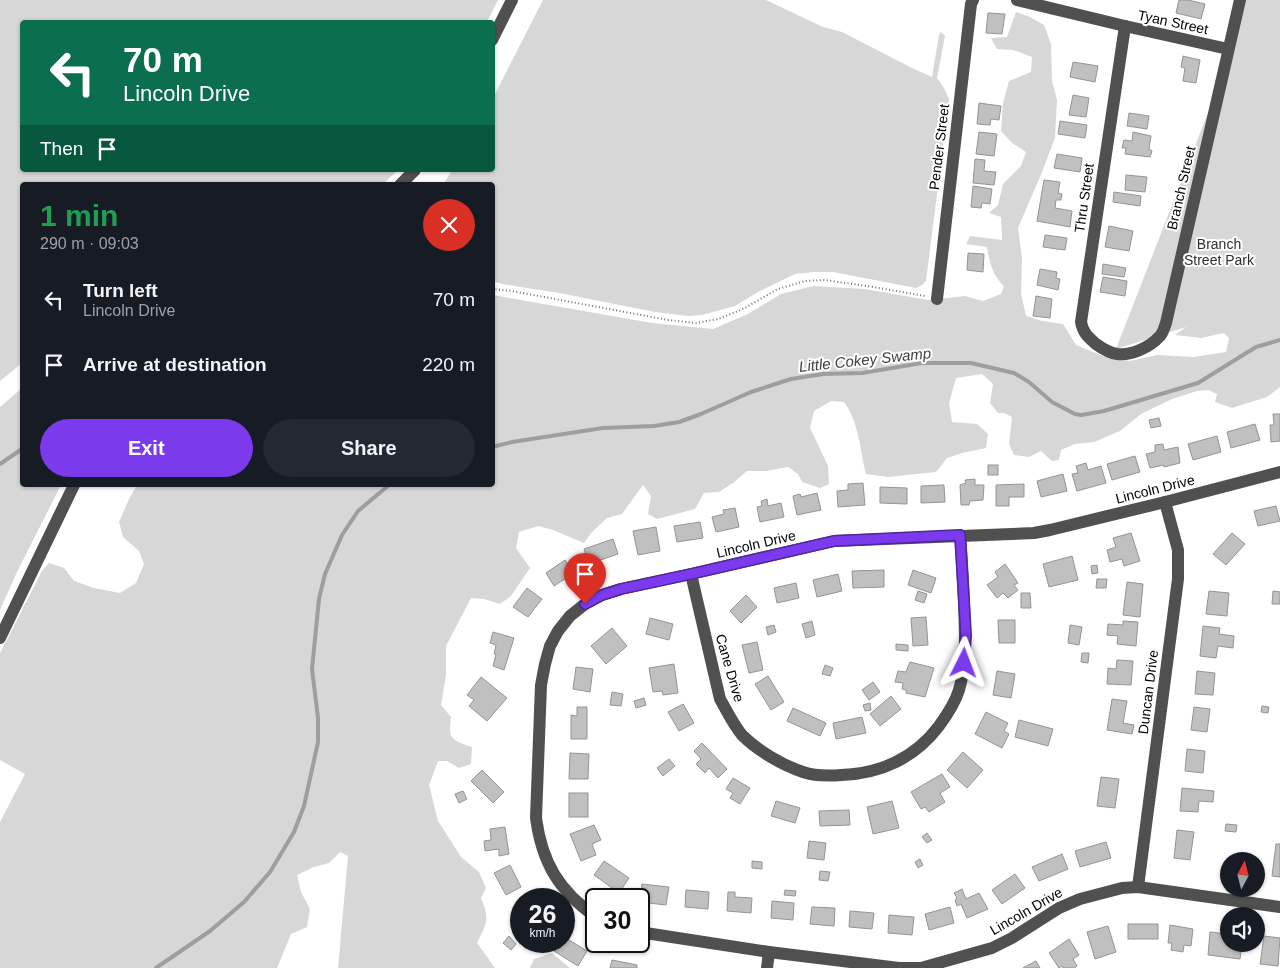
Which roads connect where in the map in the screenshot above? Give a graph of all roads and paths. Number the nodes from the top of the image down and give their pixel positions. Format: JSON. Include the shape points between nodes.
{"nodes":[{"id":1,"x":512,"y":0,"type":"edge"},
{"id":2,"x":974,"y":0,"type":"edge"},
{"id":3,"x":1240,"y":0,"type":"edge"},
{"id":4,"x":1022,"y":1,"type":"edge"},
{"id":5,"x":1125,"y":26,"type":"junction"},
{"id":6,"x":495,"y":34,"type":"edge"},
{"id":7,"x":1228,"y":49,"type":"junction"},
{"id":8,"x":413,"y":172,"type":"edge"},
{"id":9,"x":403,"y":182,"type":"edge"},
{"id":10,"x":495,"y":289,"type":"edge"},
{"id":11,"x":937,"y":298,"type":"joint"},
{"id":12,"x":1118,"y":354,"type":"joint"},
{"id":13,"x":1280,"y":472,"type":"edge"},
{"id":14,"x":73,"y":487,"type":"edge"},
{"id":15,"x":1165,"y":502,"type":"junction"},
{"id":16,"x":960,"y":535,"type":"junction"},
{"id":17,"x":691,"y":574,"type":"junction"},
{"id":18,"x":0,"y":638,"type":"edge"},
{"id":19,"x":1138,"y":887,"type":"junction"},
{"id":20,"x":1280,"y":907,"type":"edge"},
{"id":21,"x":585,"y":909,"type":"edge"},
{"id":22,"x":650,"y":934,"type":"edge"},
{"id":23,"x":769,"y":952,"type":"junction"},
{"id":24,"x":768,"y":968,"type":"edge"}],
"edges":[{"from":1,"to":6,"type":"street"},
{"from":2,"to":11,"type":"street","name":"Pender Street"},
{"from":3,"to":7,"type":"street","name":"Branch Street"},
{"from":4,"to":5,"type":"street","name":"Tyan Street"},
{"from":5,"to":7,"type":"street","name":"Tyan Street"},
{"from":5,"to":12,"type":"street","name":"Thru Street","via":[[1081,322],[1082,330],[1094,342]]},
{"from":7,"to":12,"type":"street","name":"Branch Street","via":[[1166,323],[1161,336],[1149,345],[1135,352]]},
{"from":8,"to":9,"type":"street"},
{"from":10,"to":11,"type":"path","via":[[696,323],[718,319],[743,309],[778,288],[805,281],[825,280]]},
{"from":13,"to":15,"type":"street","name":"Lincoln Drive"},
{"from":14,"to":18,"type":"street"},
{"from":15,"to":16,"type":"street","name":"Lincoln Drive","via":[[1034,533]]},
{"from":15,"to":19,"type":"street","name":"Duncan Drive","via":[[1178,550],[1178,579]]},
{"from":16,"to":17,"type":"street","name":"Lincoln Drive","via":[[834,541]]},
{"from":16,"to":17,"type":"street","name":"Cane Drive","via":[[966,635],[959,690],[949,714],[917,749],[897,762],[852,775],[804,773],[782,764],[742,734],[720,699]]},
{"from":17,"to":21,"type":"street","name":"Lincoln Drive","via":[[602,595],[570,616],[550,646],[541,685],[538,834],[554,874]]},
{"from":19,"to":20,"type":"street","name":"Lincoln Drive"},
{"from":19,"to":23,"type":"street","name":"Lincoln Drive","via":[[1080,899],[992,948],[921,968]]},
{"from":22,"to":23,"type":"street","name":"Lincoln Drive"},
{"from":23,"to":24,"type":"street"}]}
